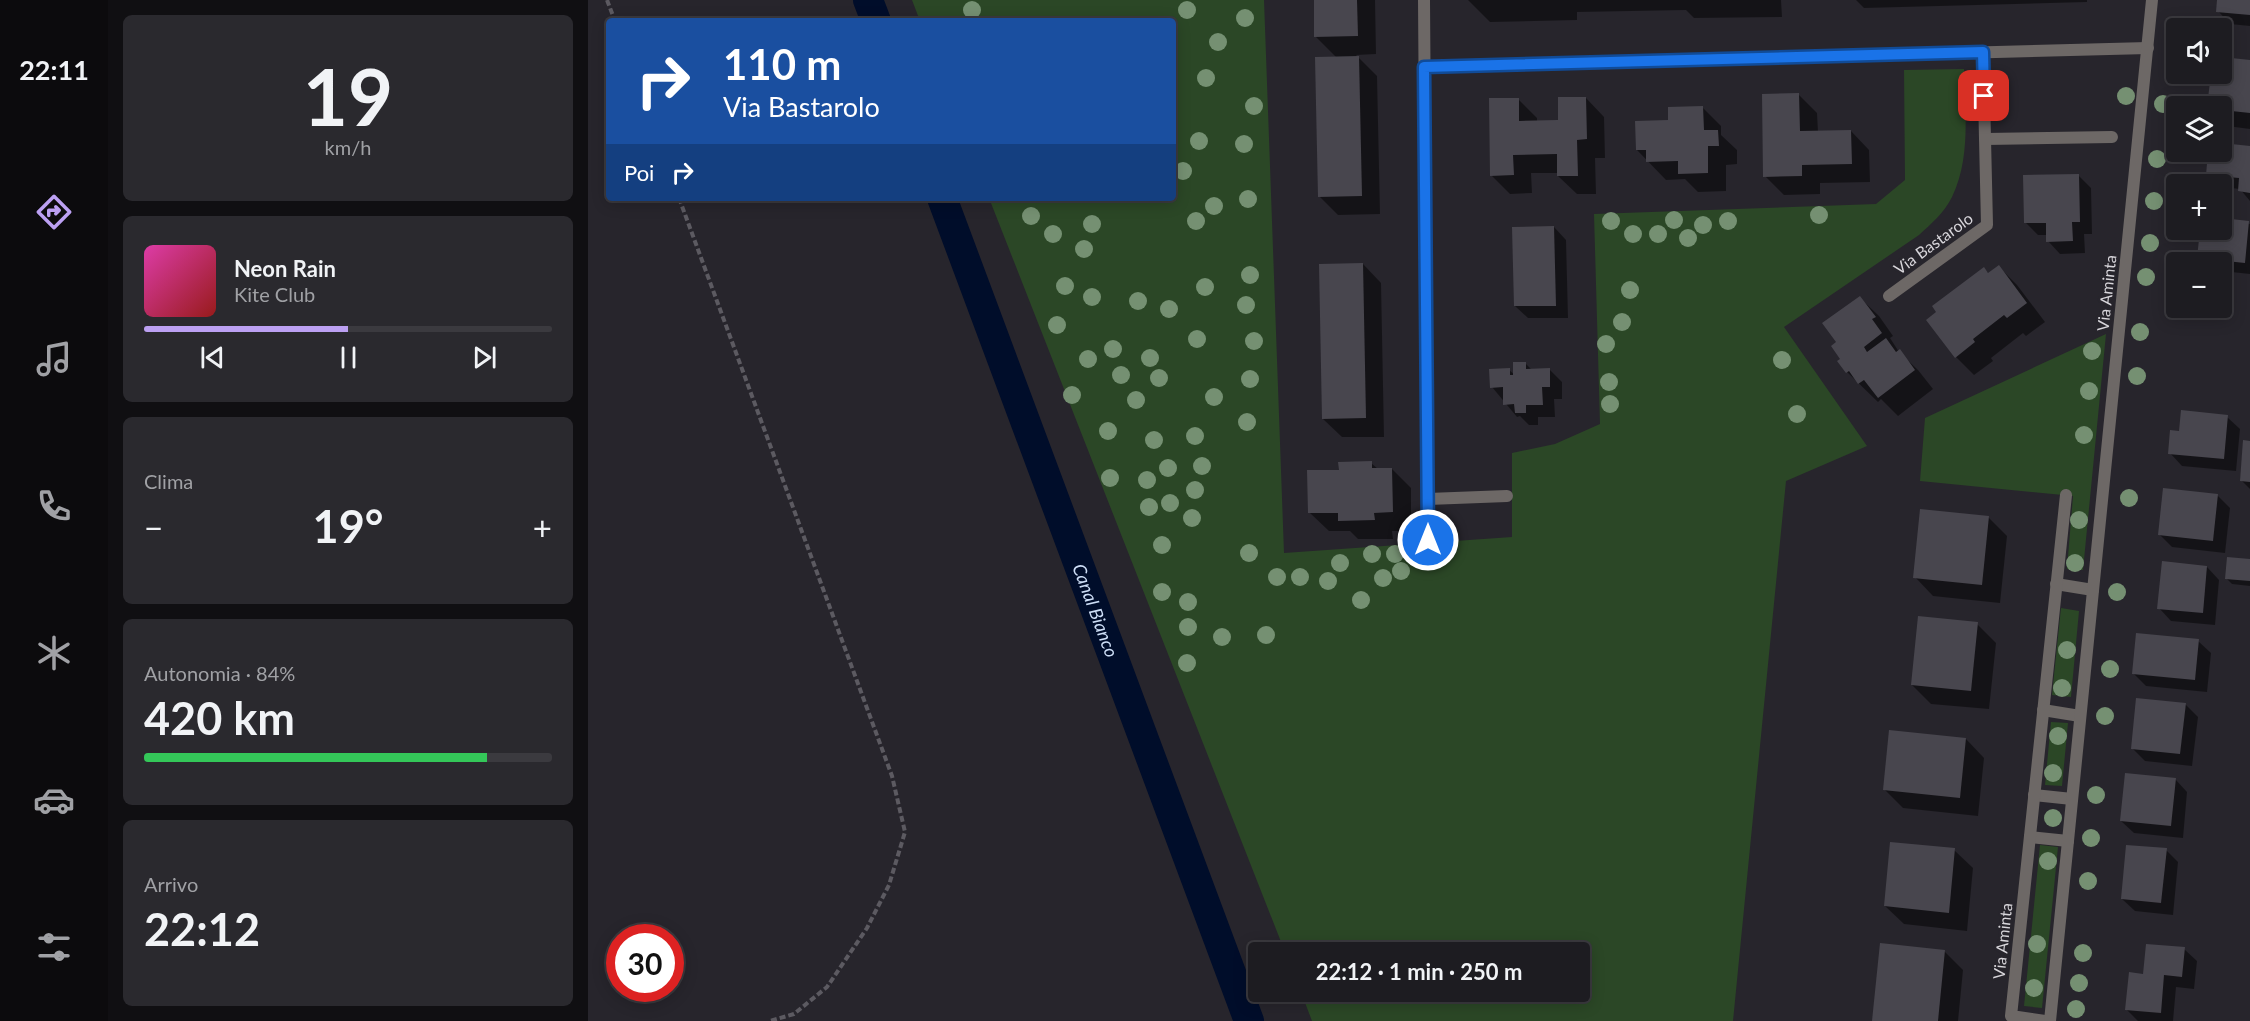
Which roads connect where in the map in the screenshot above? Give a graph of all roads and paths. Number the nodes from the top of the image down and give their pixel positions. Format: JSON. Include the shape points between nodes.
{"nodes":[{"id":1,"x":607,"y":0,"type":"edge"},
{"id":2,"x":1424,"y":0,"type":"edge"},
{"id":3,"x":2152,"y":0,"type":"edge"},
{"id":4,"x":614,"y":18,"type":"edge"},
{"id":5,"x":2148,"y":48,"type":"junction"},
{"id":6,"x":1983,"y":52,"type":"junction"},
{"id":7,"x":1424,"y":67,"type":"junction"},
{"id":8,"x":2112,"y":137,"type":"dead end"},
{"id":9,"x":1985,"y":140,"type":"junction"},
{"id":10,"x":680,"y":201,"type":"edge"},
{"id":11,"x":1888,"y":296,"type":"dead end"},
{"id":12,"x":2066,"y":495,"type":"dead end"},
{"id":13,"x":1506,"y":496,"type":"dead end"},
{"id":14,"x":1428,"y":499,"type":"junction"},
{"id":15,"x":1428,"y":540,"type":"dead end"},
{"id":16,"x":2056,"y":584,"type":"junction"},
{"id":17,"x":2093,"y":590,"type":"junction"},
{"id":18,"x":2043,"y":710,"type":"junction"},
{"id":19,"x":2080,"y":716,"type":"junction"},
{"id":20,"x":2034,"y":795,"type":"junction"},
{"id":21,"x":2072,"y":799,"type":"junction"},
{"id":22,"x":2030,"y":837,"type":"junction"},
{"id":23,"x":2068,"y":841,"type":"junction"},
{"id":24,"x":770,"y":1021,"type":"edge"},
{"id":25,"x":2045,"y":1021,"type":"edge"},
{"id":26,"x":2050,"y":1021,"type":"edge"}],
"edges":[{"from":1,"to":4,"type":"path"},
{"from":2,"to":7,"type":"street"},
{"from":3,"to":5,"type":"street","name":"Via Aminta"},
{"from":5,"to":6,"type":"street"},
{"from":5,"to":17,"type":"street","name":"Via Aminta"},
{"from":6,"to":7,"type":"street"},
{"from":6,"to":9,"type":"street","name":"Via Bastarolo"},
{"from":7,"to":14,"type":"street"},
{"from":8,"to":9,"type":"street"},
{"from":9,"to":11,"type":"street","name":"Via Bastarolo","via":[[1987,225]]},
{"from":10,"to":24,"type":"path","via":[[892,776],[905,832],[889,885],[867,927],[827,987],[794,1014]]},
{"from":12,"to":16,"type":"street","name":"Via Aminta"},
{"from":13,"to":14,"type":"street"},
{"from":14,"to":15,"type":"street"},
{"from":16,"to":17,"type":"street"},
{"from":16,"to":18,"type":"street","name":"Via Aminta"},
{"from":17,"to":19,"type":"street","name":"Via Aminta"},
{"from":18,"to":19,"type":"street"},
{"from":18,"to":20,"type":"street","name":"Via Aminta"},
{"from":19,"to":21,"type":"street","name":"Via Aminta"},
{"from":20,"to":21,"type":"street"},
{"from":20,"to":22,"type":"street","name":"Via Aminta"},
{"from":21,"to":23,"type":"street","name":"Via Aminta"},
{"from":22,"to":23,"type":"street"},
{"from":22,"to":25,"type":"street","name":"Via Aminta","via":[[2011,1016]]},
{"from":23,"to":26,"type":"street","name":"Via Aminta"}]}
